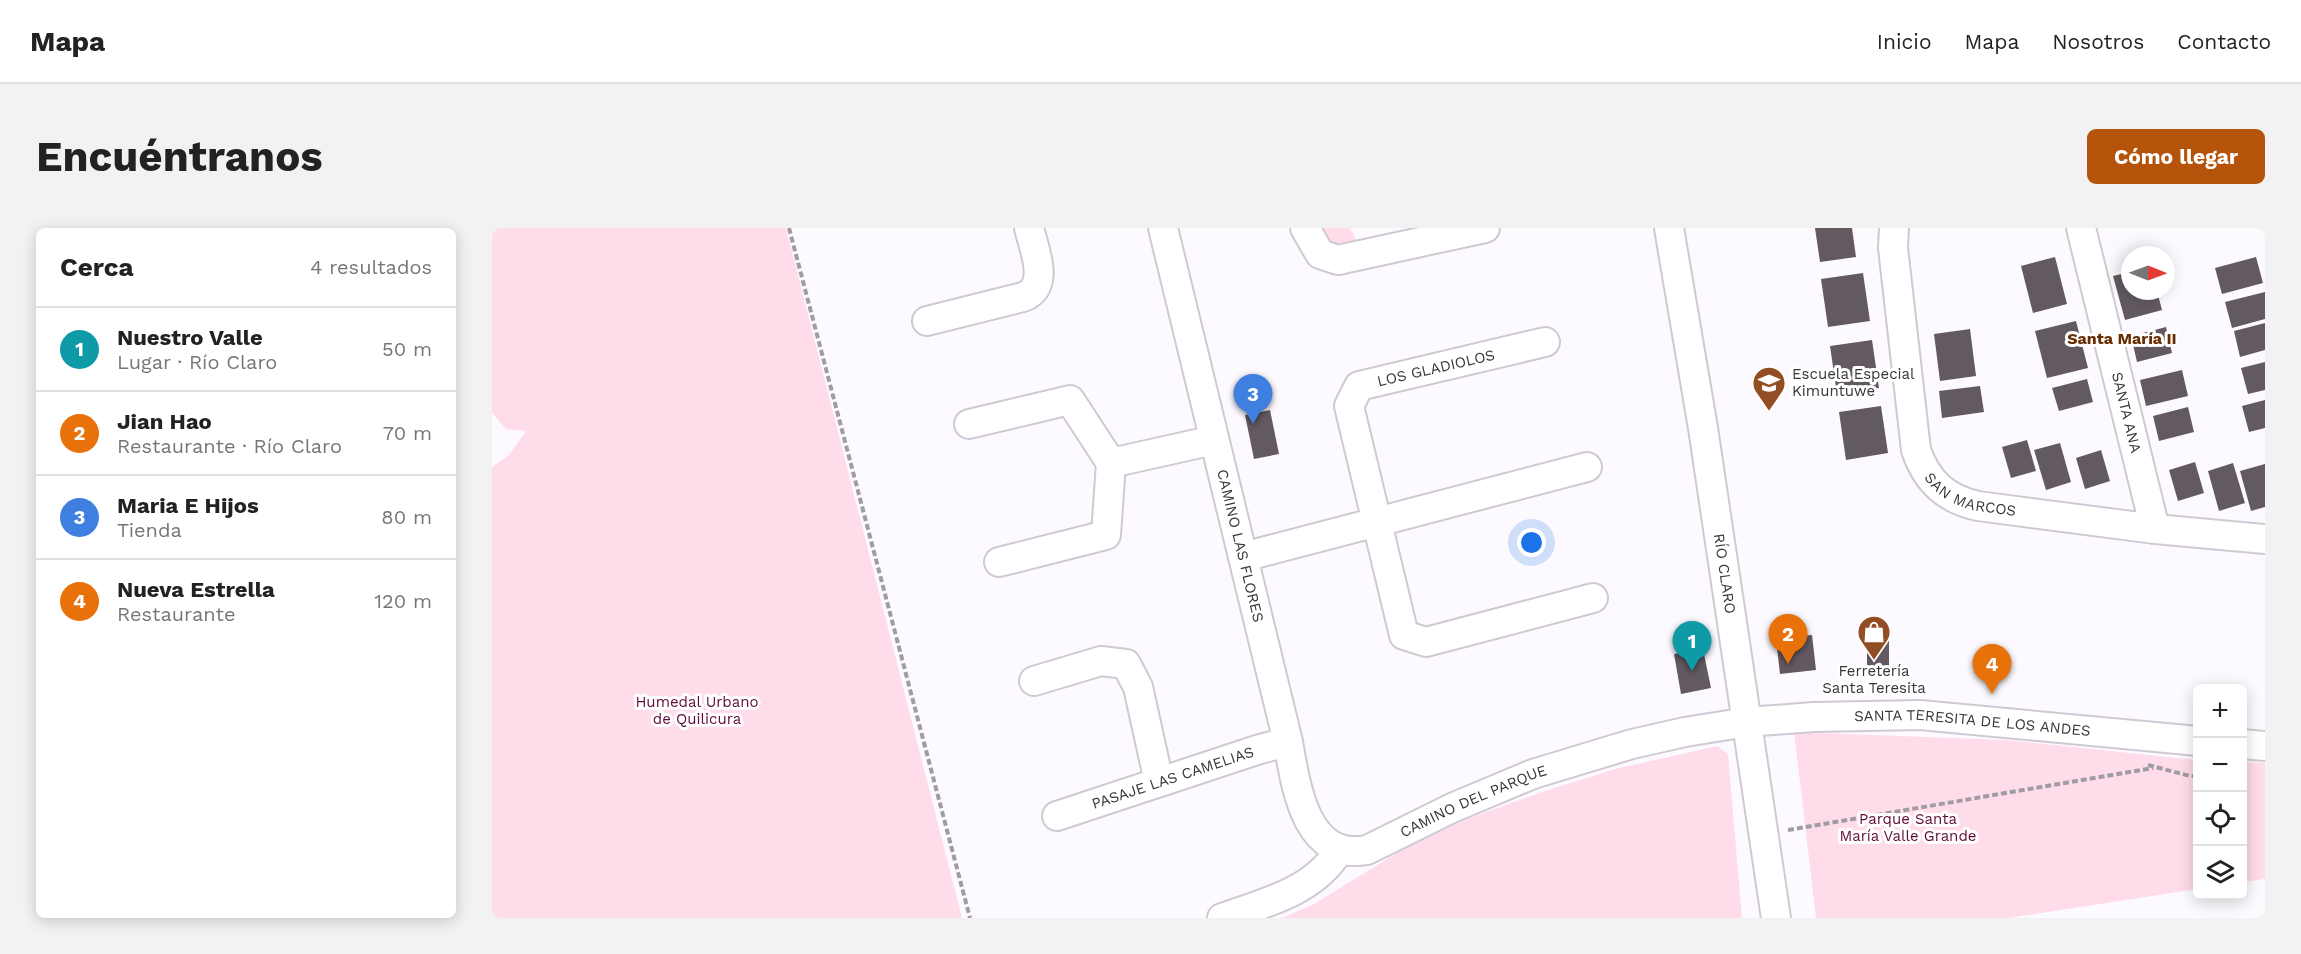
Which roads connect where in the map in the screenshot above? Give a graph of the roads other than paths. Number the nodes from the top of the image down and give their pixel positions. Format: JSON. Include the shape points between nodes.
{"nodes":[{"id":1,"x":1029,"y":228,"type":"edge"},
{"id":2,"x":1163,"y":228,"type":"edge"},
{"id":3,"x":1305,"y":228,"type":"edge"},
{"id":4,"x":1485,"y":228,"type":"edge"},
{"id":5,"x":1669,"y":228,"type":"edge"},
{"id":6,"x":1894,"y":228,"type":"edge"},
{"id":7,"x":2081,"y":228,"type":"edge"},
{"id":8,"x":927,"y":321,"type":"dead end"},
{"id":9,"x":1545,"y":342,"type":"dead end"},
{"id":10,"x":969,"y":424,"type":"dead end"},
{"id":11,"x":1214,"y":440,"type":"junction"},
{"id":12,"x":1110,"y":463,"type":"junction"},
{"id":13,"x":1587,"y":467,"type":"dead end"},
{"id":14,"x":1377,"y":521,"type":"junction"},
{"id":15,"x":2155,"y":529,"type":"junction"},
{"id":16,"x":2265,"y":539,"type":"edge"},
{"id":17,"x":1243,"y":557,"type":"junction"},
{"id":18,"x":999,"y":562,"type":"dead end"},
{"id":19,"x":1593,"y":598,"type":"dead end"},
{"id":20,"x":1034,"y":681,"type":"dead end"},
{"id":21,"x":1747,"y":722,"type":"junction"},
{"id":22,"x":2193,"y":741,"type":"edge"},
{"id":23,"x":1288,"y":742,"type":"junction"},
{"id":24,"x":2247,"y":744,"type":"edge"},
{"id":25,"x":2265,"y":746,"type":"edge"},
{"id":26,"x":1159,"y":782,"type":"junction"},
{"id":27,"x":1057,"y":816,"type":"dead end"},
{"id":28,"x":1339,"y":850,"type":"junction"},
{"id":29,"x":1222,"y":918,"type":"edge"},
{"id":30,"x":1776,"y":918,"type":"edge"}],
"edges":[{"from":1,"to":8,"type":"street","via":[[1039,279],[1033,291],[1023,297]]},
{"from":2,"to":11,"type":"street","name":"CAMINO LAS FLORES"},
{"from":3,"to":4,"type":"street","via":[[1320,254],[1338,260]]},
{"from":5,"to":21,"type":"street","name":"RÍO CLARO"},
{"from":6,"to":15,"type":"street","name":"SAN MARCOS","via":[[1916,450],[1932,481],[1949,496],[1978,506]]},
{"from":7,"to":15,"type":"street","name":"SANTA ANA"},
{"from":9,"to":14,"type":"street","name":"LOS GLADIOLOS","via":[[1359,386],[1349,406]]},
{"from":10,"to":12,"type":"street","via":[[1070,400]]},
{"from":11,"to":12,"type":"street"},
{"from":11,"to":17,"type":"street","name":"CAMINO LAS FLORES"},
{"from":12,"to":18,"type":"street","via":[[1106,535]]},
{"from":13,"to":14,"type":"street"},
{"from":14,"to":17,"type":"street"},
{"from":14,"to":19,"type":"street","name":"LOS GLADIOLOS","via":[[1404,635],[1426,642]]},
{"from":15,"to":16,"type":"street","name":"SAN MARCOS"},
{"from":17,"to":23,"type":"street","name":"CAMINO LAS FLORES"},
{"from":20,"to":26,"type":"street","via":[[1101,661],[1126,664],[1138,687]]},
{"from":21,"to":22,"type":"street","name":"SANTA TERESITA DE LOS ANDES","via":[[1920,715]]},
{"from":21,"to":28,"type":"street","name":"CAMINO DEL PARQUE","via":[[1685,732],[1582,758],[1452,808],[1378,846],[1356,852]]},
{"from":21,"to":30,"type":"street","name":"RÍO CLARO"},
{"from":23,"to":26,"type":"street","name":"PASAJE LAS CAMELIAS"},
{"from":23,"to":28,"type":"street","name":"CAMINO LAS FLORES","via":[[1306,816],[1326,842]]},
{"from":24,"to":25,"type":"street"},
{"from":26,"to":27,"type":"street","name":"PASAJE LAS CAMELIAS"},
{"from":28,"to":29,"type":"street","via":[[1313,880]]}]}
